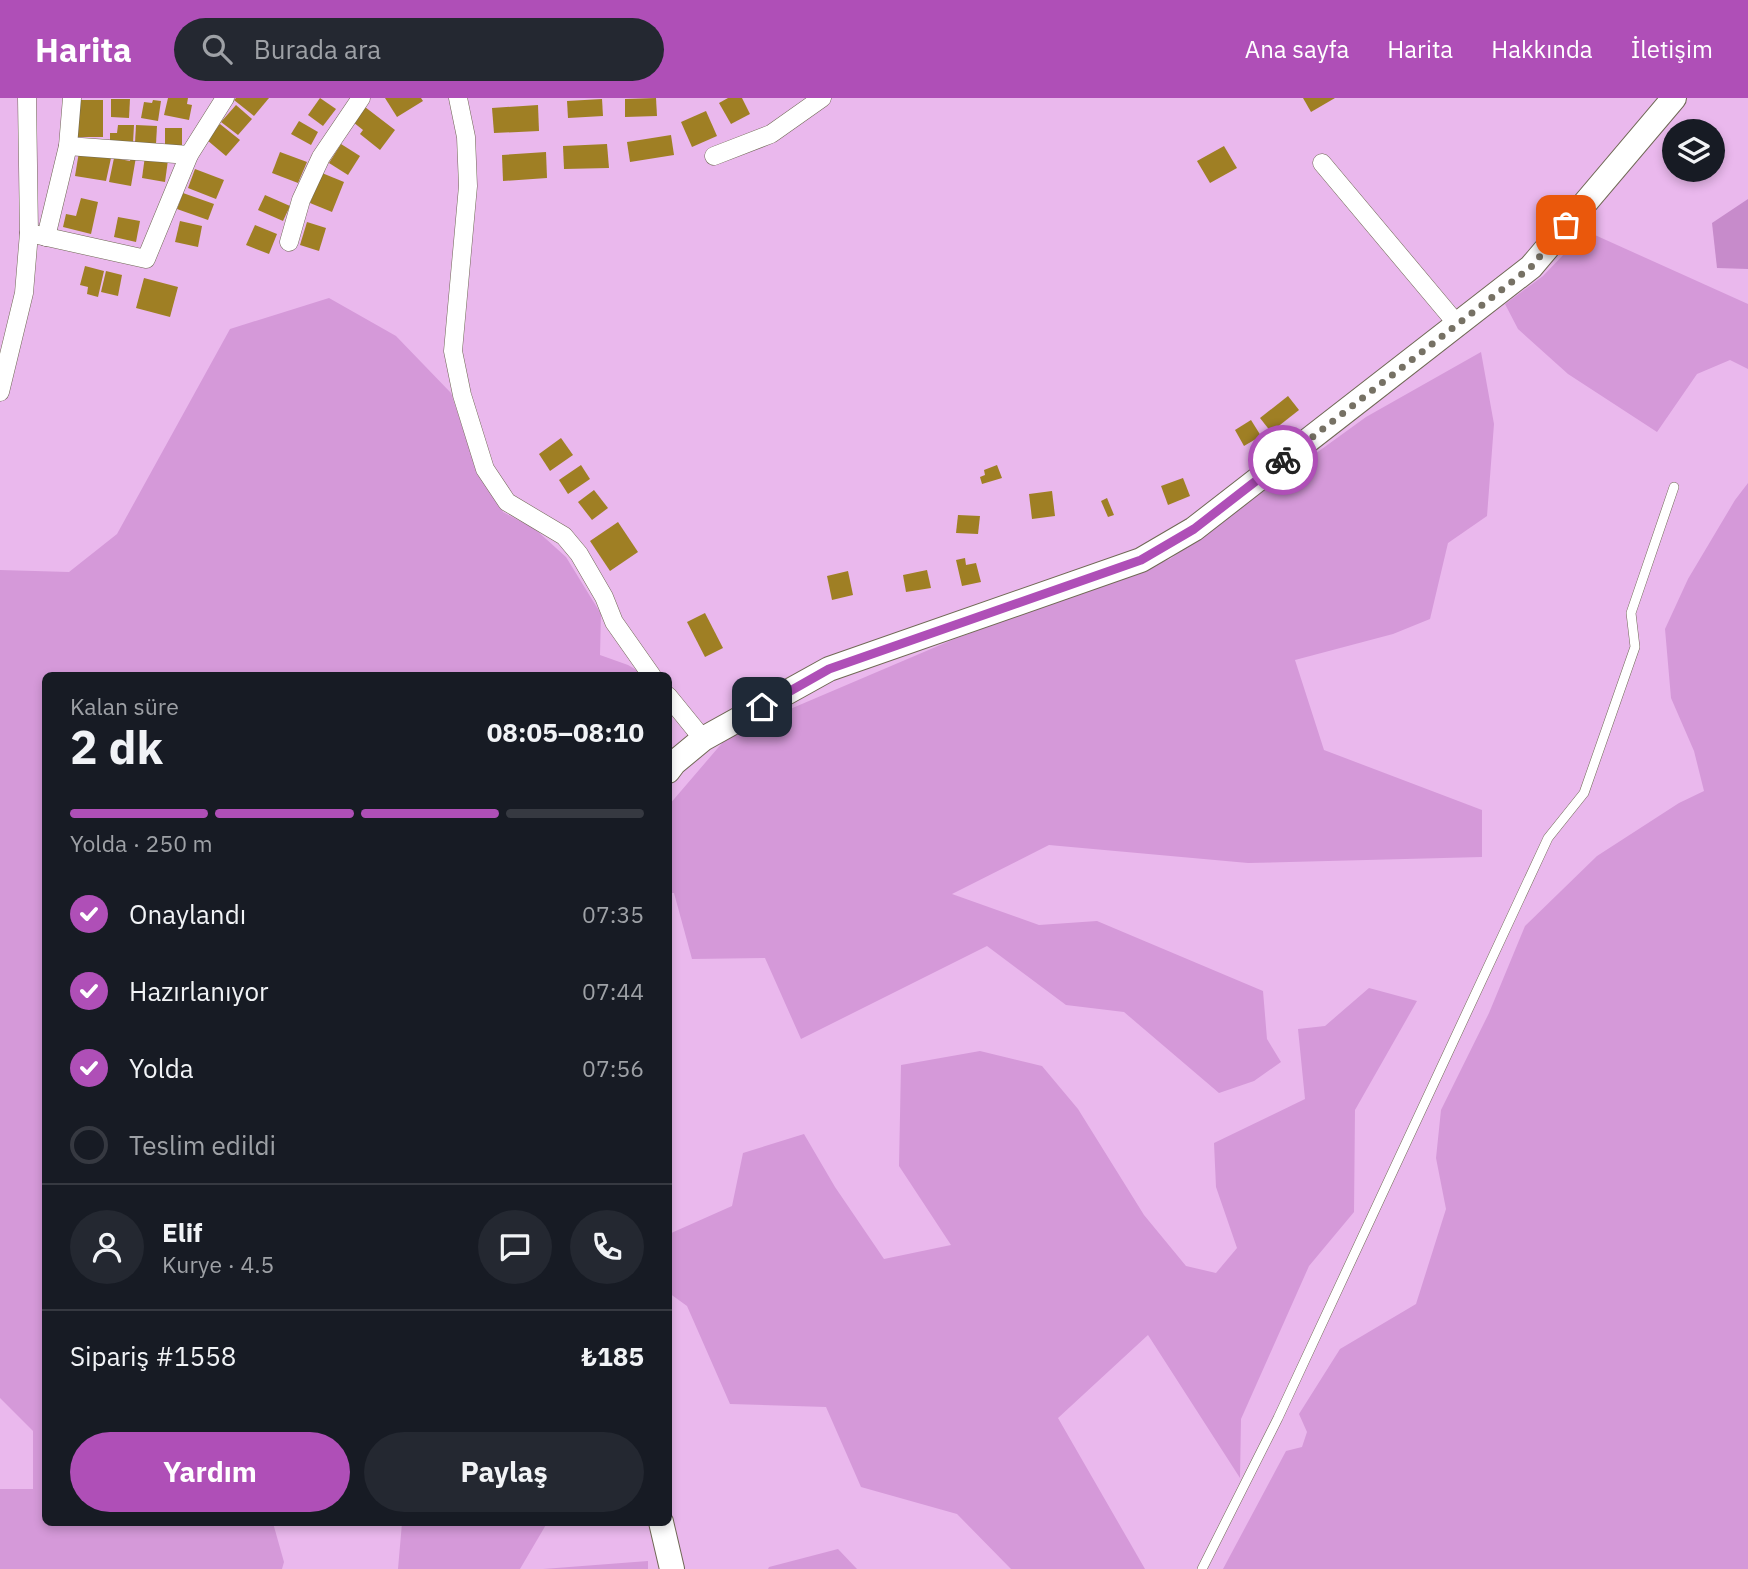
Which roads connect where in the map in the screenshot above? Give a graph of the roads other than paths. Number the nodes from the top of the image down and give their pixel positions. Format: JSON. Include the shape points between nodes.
{"nodes":[{"id":1,"x":27,"y":98,"type":"edge"},
{"id":2,"x":72,"y":98,"type":"edge"},
{"id":3,"x":225,"y":98,"type":"edge"},
{"id":4,"x":360,"y":98,"type":"edge"},
{"id":5,"x":458,"y":98,"type":"edge"},
{"id":6,"x":822,"y":98,"type":"edge"},
{"id":7,"x":1674,"y":98,"type":"edge"},
{"id":8,"x":68,"y":146,"type":"junction"},
{"id":9,"x":189,"y":155,"type":"junction"},
{"id":10,"x":714,"y":156,"type":"dead end"},
{"id":11,"x":1322,"y":163,"type":"dead end"},
{"id":12,"x":37,"y":235,"type":"junction"},
{"id":13,"x":289,"y":242,"type":"dead end"},
{"id":14,"x":1457,"y":324,"type":"junction"},
{"id":15,"x":0,"y":392,"type":"edge"},
{"id":16,"x":1674,"y":487,"type":"dead end"},
{"id":17,"x":649,"y":672,"type":"edge"},
{"id":18,"x":672,"y":701,"type":"edge"},
{"id":19,"x":703,"y":739,"type":"junction"},
{"id":20,"x":672,"y":766,"type":"edge"},
{"id":21,"x":662,"y":1526,"type":"edge"},
{"id":22,"x":672,"y":1569,"type":"edge"},
{"id":23,"x":1202,"y":1569,"type":"edge"}],
"edges":[{"from":1,"to":12,"type":"street"},
{"from":2,"to":8,"type":"street"},
{"from":3,"to":9,"type":"street"},
{"from":4,"to":13,"type":"street","via":[[321,156]]},
{"from":5,"to":17,"type":"street","via":[[466,137],[468,186],[453,351],[461,395],[485,469],[507,502],[564,536],[579,554],[614,622]]},
{"from":6,"to":10,"type":"street","via":[[771,134]]},
{"from":7,"to":14,"type":"street","via":[[1531,267]]},
{"from":8,"to":9,"type":"street"},
{"from":8,"to":12,"type":"street"},
{"from":9,"to":12,"type":"street","via":[[145,258]]},
{"from":11,"to":14,"type":"street"},
{"from":12,"to":15,"type":"street"},
{"from":14,"to":19,"type":"street","via":[[1194,529],[1141,560],[829,669]]},
{"from":16,"to":23,"type":"lane","via":[[1631,613],[1634,647],[1584,793],[1548,838],[1278,1418]]},
{"from":18,"to":19,"type":"street"},
{"from":19,"to":20,"type":"street"},
{"from":21,"to":22,"type":"street"}]}
